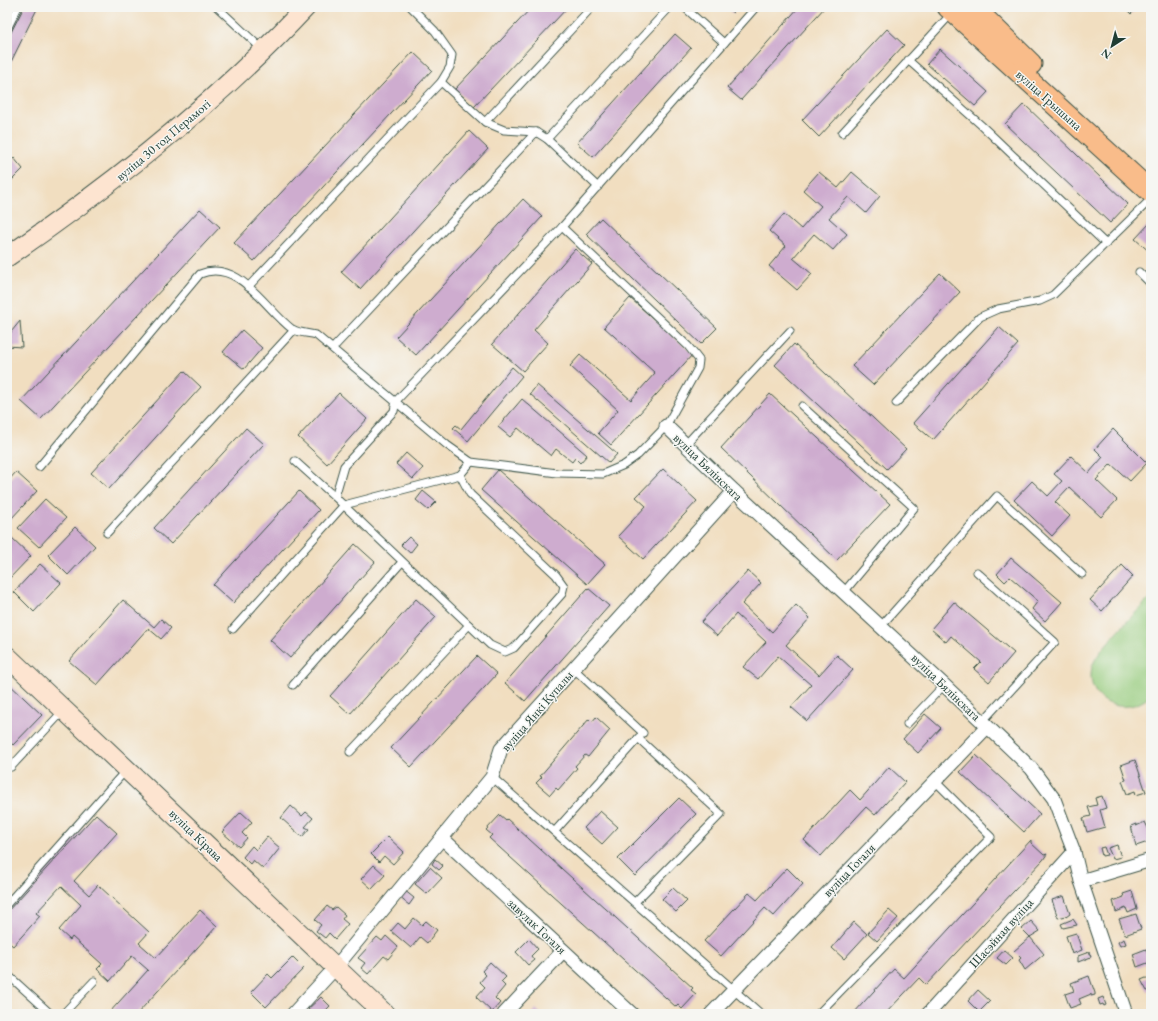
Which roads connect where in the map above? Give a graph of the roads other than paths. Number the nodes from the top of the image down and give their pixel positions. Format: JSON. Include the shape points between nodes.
{"nodes":[{"id":1,"x":18,"y":7,"type":"edge"},
{"id":2,"x":217,"y":7,"type":"edge"},
{"id":3,"x":306,"y":7,"type":"edge"},
{"id":4,"x":411,"y":7,"type":"edge"},
{"id":5,"x":592,"y":7,"type":"edge"},
{"id":6,"x":670,"y":7,"type":"edge"},
{"id":7,"x":684,"y":7,"type":"edge"},
{"id":8,"x":756,"y":7,"type":"edge"},
{"id":9,"x":958,"y":8,"type":"edge"},
{"id":10,"x":7,"y":29,"type":"edge"},
{"id":11,"x":724,"y":43,"type":"junction"},
{"id":12,"x":264,"y":52,"type":"junction"},
{"id":13,"x":908,"y":60,"type":"junction"},
{"id":14,"x":441,"y":82,"type":"junction"},
{"id":15,"x":485,"y":122,"type":"junction"},
{"id":16,"x":536,"y":132,"type":"junction"},
{"id":17,"x":842,"y":133,"type":"dead end"},
{"id":18,"x":547,"y":139,"type":"junction"},
{"id":19,"x":1151,"y":173,"type":"edge"},
{"id":20,"x":598,"y":187,"type":"junction"},
{"id":21,"x":1151,"y":192,"type":"edge"},
{"id":22,"x":1151,"y":199,"type":"edge"},
{"id":23,"x":562,"y":228,"type":"junction"},
{"id":24,"x":1106,"y":244,"type":"junction"},
{"id":25,"x":7,"y":257,"type":"edge"},
{"id":26,"x":1138,"y":272,"type":"dead end"},
{"id":27,"x":1151,"y":284,"type":"edge"},
{"id":28,"x":248,"y":287,"type":"junction"},
{"id":29,"x":294,"y":330,"type":"junction"},
{"id":30,"x":790,"y":331,"type":"dead end"},
{"id":31,"x":333,"y":348,"type":"junction"},
{"id":32,"x":396,"y":401,"type":"junction"},
{"id":33,"x":896,"y":403,"type":"dead end"},
{"id":34,"x":802,"y":406,"type":"dead end"},
{"id":35,"x":666,"y":426,"type":"junction"},
{"id":36,"x":685,"y":445,"type":"junction"},
{"id":37,"x":295,"y":461,"type":"dead end"},
{"id":38,"x":471,"y":462,"type":"junction"},
{"id":39,"x":39,"y":467,"type":"dead end"},
{"id":40,"x":460,"y":475,"type":"junction"},
{"id":41,"x":734,"y":491,"type":"junction"},
{"id":42,"x":335,"y":497,"type":"junction"},
{"id":43,"x":344,"y":505,"type":"junction"},
{"id":44,"x":107,"y":533,"type":"dead end"},
{"id":45,"x":402,"y":562,"type":"junction"},
{"id":46,"x":977,"y":572,"type":"dead end"},
{"id":47,"x":1082,"y":574,"type":"dead end"},
{"id":48,"x":844,"y":592,"type":"junction"},
{"id":49,"x":469,"y":625,"type":"junction"},
{"id":50,"x":881,"y":626,"type":"junction"},
{"id":51,"x":233,"y":629,"type":"dead end"},
{"id":52,"x":7,"y":656,"type":"edge"},
{"id":53,"x":574,"y":669,"type":"junction"},
{"id":54,"x":293,"y":685,"type":"dead end"},
{"id":55,"x":944,"y":685,"type":"junction"},
{"id":56,"x":64,"y":709,"type":"junction"},
{"id":57,"x":907,"y":724,"type":"dead end"},
{"id":58,"x":985,"y":724,"type":"junction"},
{"id":59,"x":638,"y":738,"type":"junction"},
{"id":60,"x":350,"y":752,"type":"dead end"},
{"id":61,"x":7,"y":763,"type":"edge"},
{"id":62,"x":127,"y":769,"type":"junction"},
{"id":63,"x":492,"y":776,"type":"junction"},
{"id":64,"x":936,"y":781,"type":"junction"},
{"id":65,"x":555,"y":831,"type":"junction"},
{"id":66,"x":442,"y":838,"type":"junction"},
{"id":67,"x":1074,"y":852,"type":"junction"},
{"id":68,"x":1151,"y":860,"type":"edge"},
{"id":69,"x":1081,"y":881,"type":"junction"},
{"id":70,"x":636,"y":902,"type":"junction"},
{"id":71,"x":7,"y":904,"type":"edge"},
{"id":72,"x":563,"y":950,"type":"junction"},
{"id":73,"x":335,"y":968,"type":"junction"},
{"id":74,"x":7,"y":974,"type":"edge"},
{"id":75,"x":94,"y":981,"type":"dead end"},
{"id":76,"x":734,"y":990,"type":"junction"},
{"id":77,"x":51,"y":1014,"type":"edge"},
{"id":78,"x":63,"y":1014,"type":"edge"},
{"id":79,"x":293,"y":1014,"type":"edge"},
{"id":80,"x":385,"y":1014,"type":"edge"},
{"id":81,"x":504,"y":1014,"type":"edge"},
{"id":82,"x":632,"y":1014,"type":"edge"},
{"id":83,"x":711,"y":1014,"type":"edge"},
{"id":84,"x":761,"y":1014,"type":"edge"},
{"id":85,"x":818,"y":1014,"type":"edge"},
{"id":86,"x":928,"y":1014,"type":"edge"},
{"id":87,"x":1126,"y":1014,"type":"edge"}],
"edges":[{"from":1,"to":10,"type":"lane"},
{"from":2,"to":12,"type":"lane"},
{"from":3,"to":12,"type":"street","name":"вуліца 30 год Перамогі"},
{"from":4,"to":14,"type":"lane","via":[[435,31],[452,55],[450,67]]},
{"from":5,"to":15,"type":"lane"},
{"from":6,"to":18,"type":"lane"},
{"from":7,"to":11,"type":"lane"},
{"from":8,"to":11,"type":"lane"},
{"from":9,"to":13,"type":"lane"},
{"from":9,"to":19,"type":"main road","name":"вуліца Грышына","via":[[1017,51]]},
{"from":9,"to":21,"type":"main road","name":"вуліца Грышына"},
{"from":11,"to":20,"type":"lane"},
{"from":12,"to":25,"type":"street","name":"вуліца 30 год Перамогі","via":[[187,121],[109,184]]},
{"from":13,"to":17,"type":"lane"},
{"from":13,"to":24,"type":"lane","via":[[981,125]]},
{"from":14,"to":15,"type":"lane"},
{"from":14,"to":28,"type":"lane"},
{"from":15,"to":16,"type":"lane","via":[[504,130]]},
{"from":16,"to":18,"type":"lane"},
{"from":16,"to":31,"type":"lane"},
{"from":18,"to":20,"type":"lane"},
{"from":20,"to":23,"type":"lane"},
{"from":22,"to":24,"type":"lane"},
{"from":23,"to":32,"type":"lane"},
{"from":23,"to":35,"type":"lane","via":[[688,346],[699,360],[698,368]]},
{"from":24,"to":33,"type":"lane","via":[[1053,295],[1040,301],[998,309],[980,317]]},
{"from":26,"to":27,"type":"lane"},
{"from":28,"to":29,"type":"lane"},
{"from":28,"to":39,"type":"lane","via":[[232,274],[210,270],[200,274]]},
{"from":29,"to":31,"type":"lane","via":[[316,335]]},
{"from":29,"to":44,"type":"lane"},
{"from":30,"to":36,"type":"lane"},
{"from":31,"to":32,"type":"lane"},
{"from":32,"to":38,"type":"lane"},
{"from":32,"to":42,"type":"lane","via":[[394,411],[344,466]]},
{"from":34,"to":48,"type":"lane","via":[[914,508]]},
{"from":35,"to":36,"type":"street","name":"вуліца Бялінскага"},
{"from":35,"to":38,"type":"lane","via":[[638,456],[603,474],[557,473]]},
{"from":36,"to":41,"type":"street","name":"вуліца Бялінскага"},
{"from":37,"to":42,"type":"lane"},
{"from":38,"to":40,"type":"lane"},
{"from":40,"to":43,"type":"lane"},
{"from":40,"to":49,"type":"lane","via":[[470,494],[556,575],[564,586],[562,594],[519,643],[505,652],[490,645]]},
{"from":41,"to":48,"type":"street","name":"вуліца Бялінскага"},
{"from":41,"to":53,"type":"street","name":"вуліца Янкі Купалы"},
{"from":42,"to":43,"type":"lane"},
{"from":43,"to":45,"type":"lane"},
{"from":43,"to":51,"type":"lane"},
{"from":45,"to":49,"type":"lane"},
{"from":45,"to":54,"type":"lane"},
{"from":46,"to":58,"type":"lane","via":[[1055,642]]},
{"from":47,"to":50,"type":"lane","via":[[997,496]]},
{"from":48,"to":50,"type":"street","name":"вуліца Бялінскага"},
{"from":49,"to":60,"type":"lane"},
{"from":50,"to":55,"type":"street","name":"вуліца Бялінскага"},
{"from":52,"to":56,"type":"street","name":"вуліца Кірава"},
{"from":53,"to":59,"type":"lane","via":[[643,732]]},
{"from":53,"to":63,"type":"street","name":"вуліца Янкі Купалы","via":[[501,749]]},
{"from":55,"to":57,"type":"lane"},
{"from":55,"to":58,"type":"street","name":"вуліца Бялінскага"},
{"from":56,"to":61,"type":"lane","via":[[11,767]]},
{"from":56,"to":62,"type":"street","name":"вуліца Кірава"},
{"from":58,"to":64,"type":"street","name":"вуліца Гогаля"},
{"from":58,"to":67,"type":"street","name":"вуліца Бялінскага","via":[[1031,768],[1054,799]]},
{"from":59,"to":65,"type":"lane"},
{"from":59,"to":70,"type":"lane","via":[[721,814]]},
{"from":62,"to":71,"type":"lane"},
{"from":62,"to":73,"type":"street","name":"вуліца Кірава"},
{"from":63,"to":65,"type":"lane"},
{"from":63,"to":66,"type":"street","name":"вуліца Янкі Купалы"},
{"from":64,"to":76,"type":"street","name":"вуліца Гогаля"},
{"from":64,"to":85,"type":"lane","via":[[991,836]]},
{"from":65,"to":70,"type":"lane"},
{"from":66,"to":72,"type":"street","name":"завулак Гогаля"},
{"from":66,"to":73,"type":"street","name":"вуліца Янкі Купалы"},
{"from":67,"to":69,"type":"street","name":"вуліца Бялінскага"},
{"from":67,"to":86,"type":"street","name":"Шасэйная вуліца"},
{"from":68,"to":69,"type":"street"},
{"from":69,"to":87,"type":"street","name":"вуліца Бялінскага"},
{"from":70,"to":76,"type":"lane"},
{"from":72,"to":81,"type":"street"},
{"from":72,"to":82,"type":"street","name":"завулак Гогаля"},
{"from":73,"to":79,"type":"street","name":"вуліца Янкі Купалы"},
{"from":73,"to":80,"type":"street","name":"вуліца Кірава"},
{"from":74,"to":77,"type":"lane"},
{"from":75,"to":78,"type":"lane"},
{"from":76,"to":83,"type":"street","name":"вуліца Гогаля"},
{"from":76,"to":84,"type":"lane"}]}
